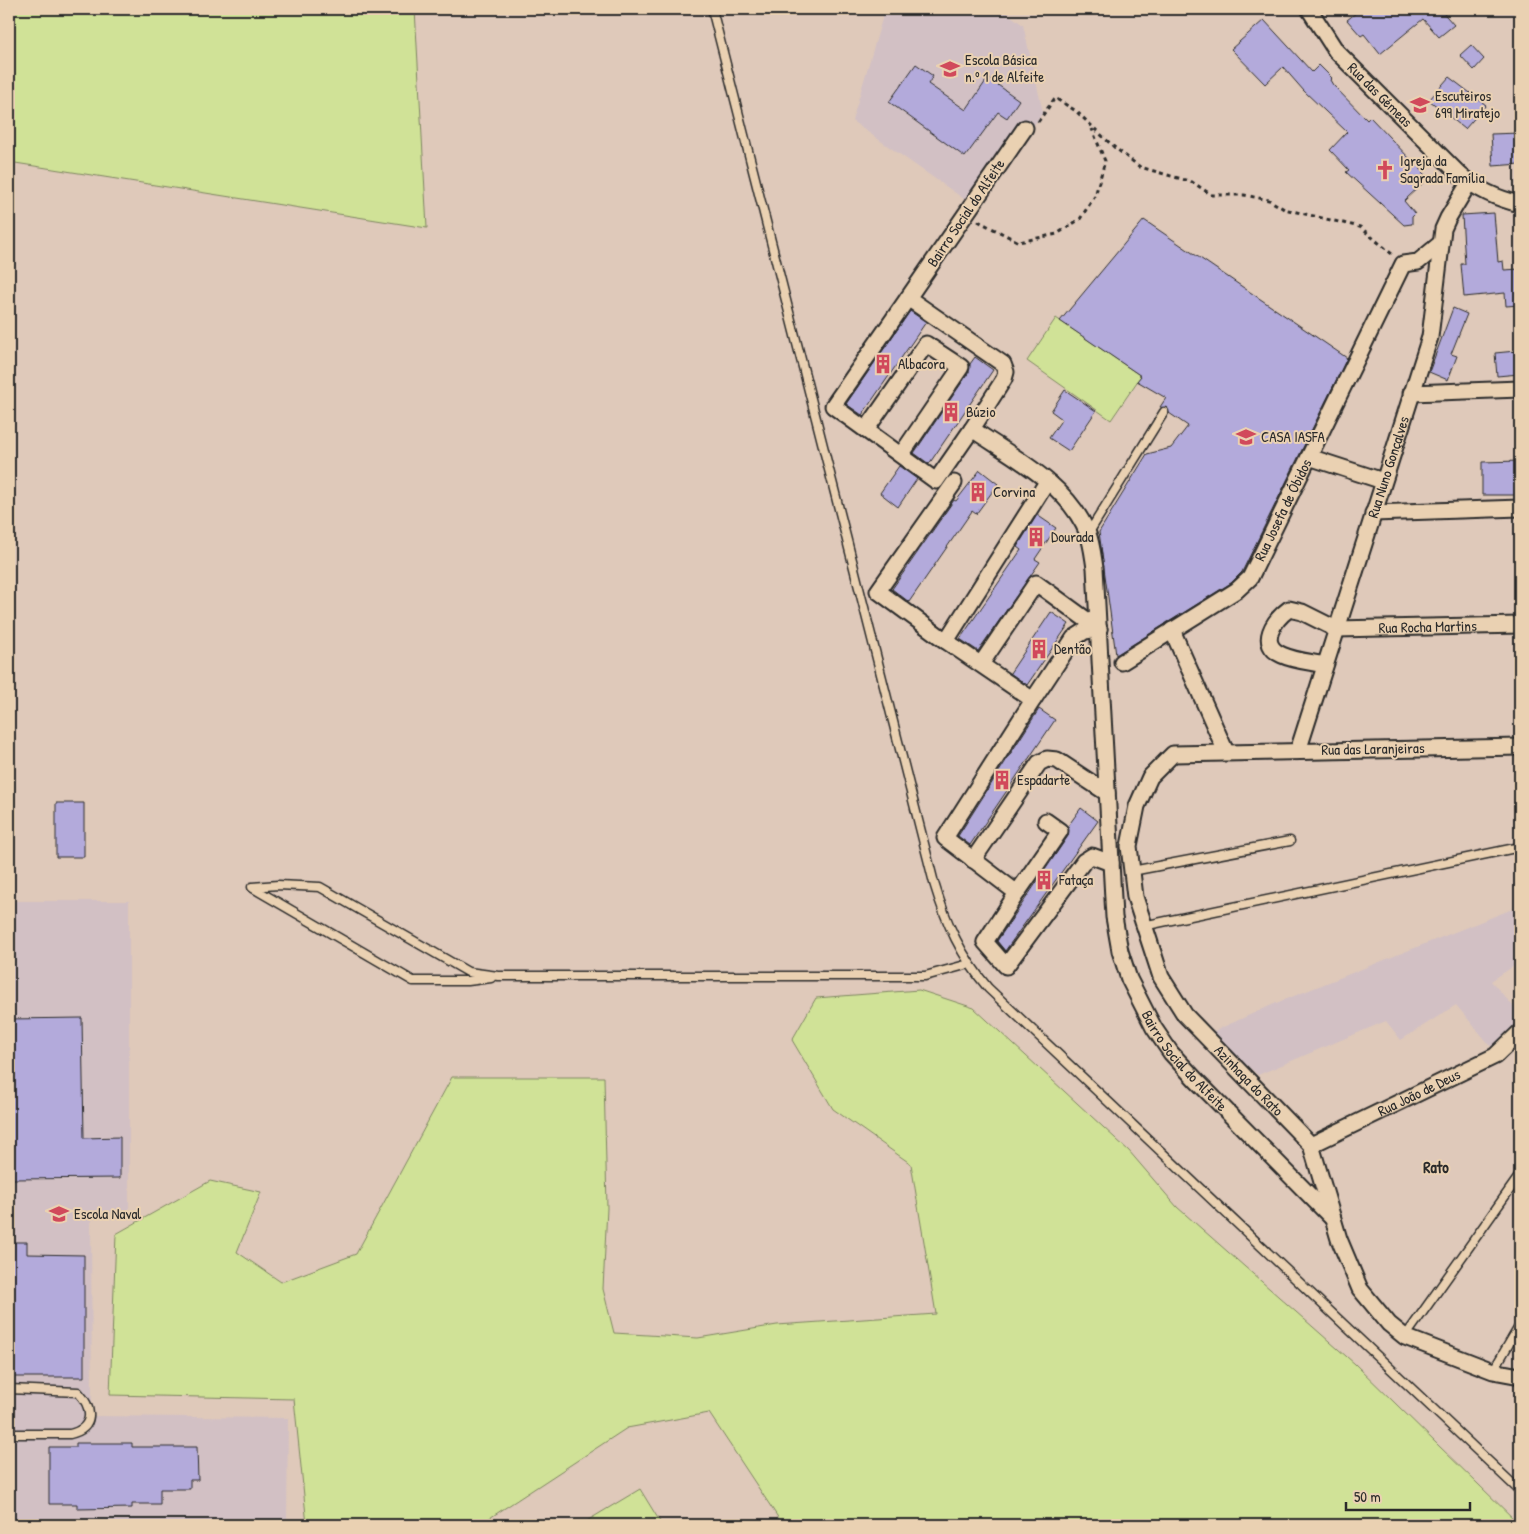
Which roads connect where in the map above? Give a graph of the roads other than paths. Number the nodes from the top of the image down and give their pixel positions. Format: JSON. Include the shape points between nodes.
{"nodes":[{"id":1,"x":712,"y":9,"type":"edge"},
{"id":2,"x":1309,"y":9,"type":"edge"},
{"id":3,"x":1024,"y":129,"type":"road end"},
{"id":4,"x":1465,"y":179,"type":"junction"},
{"id":5,"x":1520,"y":204,"type":"edge"},
{"id":6,"x":1441,"y":243,"type":"junction"},
{"id":7,"x":908,"y":298,"type":"junction"},
{"id":8,"x":1520,"y":390,"type":"edge"},
{"id":9,"x":1411,"y":393,"type":"junction"},
{"id":10,"x":1164,"y":412,"type":"dead end"},
{"id":11,"x":972,"y":429,"type":"junction"},
{"id":12,"x":866,"y":430,"type":"junction"},
{"id":13,"x":901,"y":455,"type":"junction"},
{"id":14,"x":1309,"y":457,"type":"junction"},
{"id":15,"x":1383,"y":481,"type":"junction"},
{"id":16,"x":1047,"y":482,"type":"junction"},
{"id":17,"x":954,"y":484,"type":"dead end"},
{"id":18,"x":1520,"y":508,"type":"edge"},
{"id":19,"x":1373,"y":513,"type":"junction"},
{"id":20,"x":1088,"y":534,"type":"junction"},
{"id":21,"x":1520,"y":625,"type":"edge"},
{"id":22,"x":1099,"y":629,"type":"junction"},
{"id":23,"x":1336,"y":629,"type":"junction"},
{"id":24,"x":1172,"y":630,"type":"junction"},
{"id":25,"x":946,"y":641,"type":"junction"},
{"id":26,"x":1122,"y":662,"type":"dead end"},
{"id":27,"x":981,"y":664,"type":"junction"},
{"id":28,"x":1325,"y":665,"type":"junction"},
{"id":29,"x":1033,"y":700,"type":"junction"},
{"id":30,"x":1520,"y":747,"type":"edge"},
{"id":31,"x":1298,"y":751,"type":"junction"},
{"id":32,"x":1226,"y":752,"type":"junction"},
{"id":33,"x":1107,"y":793,"type":"junction"},
{"id":34,"x":1046,"y":821,"type":"dead end"},
{"id":35,"x":1290,"y":841,"type":"dead end"},
{"id":36,"x":1520,"y":846,"type":"edge"},
{"id":37,"x":973,"y":860,"type":"junction"},
{"id":38,"x":1111,"y":863,"type":"junction"},
{"id":39,"x":1132,"y":871,"type":"junction"},
{"id":40,"x":1017,"y":894,"type":"junction"},
{"id":41,"x":1143,"y":926,"type":"junction"},
{"id":42,"x":969,"y":964,"type":"junction"},
{"id":43,"x":498,"y":976,"type":"junction"},
{"id":44,"x":1520,"y":1032,"type":"edge"},
{"id":45,"x":1311,"y":1145,"type":"junction"},
{"id":46,"x":1520,"y":1175,"type":"edge"},
{"id":47,"x":1332,"y":1219,"type":"junction"},
{"id":48,"x":1520,"y":1325,"type":"edge"},
{"id":49,"x":1405,"y":1337,"type":"junction"},
{"id":50,"x":1492,"y":1371,"type":"junction"},
{"id":51,"x":1520,"y":1376,"type":"edge"},
{"id":52,"x":9,"y":1389,"type":"edge"},
{"id":53,"x":9,"y":1434,"type":"edge"},
{"id":54,"x":1520,"y":1491,"type":"edge"}],
"edges":[{"from":1,"to":42,"type":"lane","via":[[934,883],[944,916]]},
{"from":2,"to":4,"type":"street","name":"Rua das Gémeas","via":[[1336,50]]},
{"from":3,"to":7,"type":"street","name":"Bairro Social do Alfeite"},
{"from":4,"to":5,"type":"street","name":"Rua das Gémeas","via":[[1500,199]]},
{"from":4,"to":6,"type":"street","name":"Rua Nuno Gonçalves"},
{"from":6,"to":9,"type":"street","name":"Rua Nuno Gonçalves","via":[[1430,337]]},
{"from":6,"to":14,"type":"street","name":"Rua Josefa de Óbidos","via":[[1418,262],[1403,264]]},
{"from":7,"to":11,"type":"street","name":"Bairro Social do Alfeite","via":[[1004,364],[1004,379]]},
{"from":7,"to":12,"type":"street","name":"Bairro Social do Alfeite","via":[[833,406]]},
{"from":8,"to":9,"type":"street"},
{"from":9,"to":15,"type":"street","name":"Rua Nuno Gonçalves"},
{"from":10,"to":20,"type":"lane"},
{"from":11,"to":13,"type":"street","name":"Bairro Social do Alfeite","via":[[936,482]]},
{"from":11,"to":16,"type":"street","name":"Bairro Social do Alfeite"},
{"from":12,"to":13,"type":"street","name":"Bairro Social do Alfeite"},
{"from":12,"to":13,"type":"street","via":[[926,344],[960,367]]},
{"from":14,"to":15,"type":"street"},
{"from":14,"to":24,"type":"street","name":"Rua Josefa de Óbidos","via":[[1250,578],[1237,590]]},
{"from":15,"to":19,"type":"street","name":"Rua Nuno Gonçalves"},
{"from":16,"to":20,"type":"street","name":"Bairro Social do Alfeite","via":[[1073,507]]},
{"from":16,"to":25,"type":"street"},
{"from":17,"to":25,"type":"street","via":[[878,591]]},
{"from":18,"to":19,"type":"street"},
{"from":19,"to":23,"type":"street","name":"Rua Nuno Gonçalves"},
{"from":20,"to":22,"type":"street","name":"Bairro Social do Alfeite","via":[[1095,568]]},
{"from":21,"to":23,"type":"street","name":"Rua Rocha Martins"},
{"from":22,"to":27,"type":"street","via":[[1036,583]]},
{"from":22,"to":29,"type":"street","via":[[1085,631],[1074,638]]},
{"from":22,"to":33,"type":"street","name":"Bairro Social do Alfeite"},
{"from":23,"to":28,"type":"street","name":"Rua Nuno Gonçalves"},
{"from":23,"to":28,"type":"street","via":[[1302,612],[1290,610],[1278,617],[1270,630],[1271,644],[1281,655]]},
{"from":24,"to":26,"type":"street","name":"Rua Josefa de Óbidos"},
{"from":24,"to":32,"type":"street"},
{"from":25,"to":27,"type":"street"},
{"from":27,"to":29,"type":"street"},
{"from":28,"to":31,"type":"street","name":"Rua Nuno Gonçalves"},
{"from":29,"to":37,"type":"street","via":[[945,838]]},
{"from":30,"to":31,"type":"street","name":"Rua das Laranjeiras"},
{"from":31,"to":32,"type":"street","name":"Rua das Laranjeiras"},
{"from":32,"to":39,"type":"street","name":"Azinhaga do Rato","via":[[1173,754],[1150,776],[1137,806],[1129,846]]},
{"from":33,"to":37,"type":"street","via":[[1057,760],[1047,759],[1039,764]]},
{"from":33,"to":38,"type":"street","name":"Bairro Social do Alfeite"},
{"from":34,"to":40,"type":"street","via":[[1060,830]]},
{"from":35,"to":39,"type":"lane"},
{"from":36,"to":41,"type":"lane"},
{"from":37,"to":40,"type":"street"},
{"from":38,"to":40,"type":"street","via":[[1092,856],[1084,861],[1006,966],[985,942]]},
{"from":38,"to":47,"type":"street","name":"Bairro Social do Alfeite","via":[[1114,917],[1120,951],[1129,979],[1154,1028],[1196,1080]]},
{"from":39,"to":41,"type":"street","name":"Azinhaga do Rato"},
{"from":41,"to":45,"type":"street","name":"Azinhaga do Rato","via":[[1161,977],[1185,1015]]},
{"from":42,"to":43,"type":"lane","via":[[925,976]]},
{"from":42,"to":54,"type":"lane","via":[[988,988]]},
{"from":43,"to":43,"type":"lane","via":[[468,972],[320,887],[252,887],[413,980],[468,981]]},
{"from":44,"to":45,"type":"street","name":"Rua João de Deus","via":[[1495,1056]]},
{"from":45,"to":47,"type":"street","name":"Azinhaga do Rato"},
{"from":46,"to":49,"type":"lane"},
{"from":47,"to":49,"type":"street","name":"Azinhaga do Rato","via":[[1360,1289],[1389,1324]]},
{"from":48,"to":50,"type":"lane"},
{"from":49,"to":50,"type":"street","name":"Azinhaga do Rato"},
{"from":50,"to":51,"type":"street","name":"Azinhaga do Rato"},
{"from":52,"to":53,"type":"lane","via":[[78,1392],[88,1407],[89,1417],[86,1426],[70,1434]]}]}
